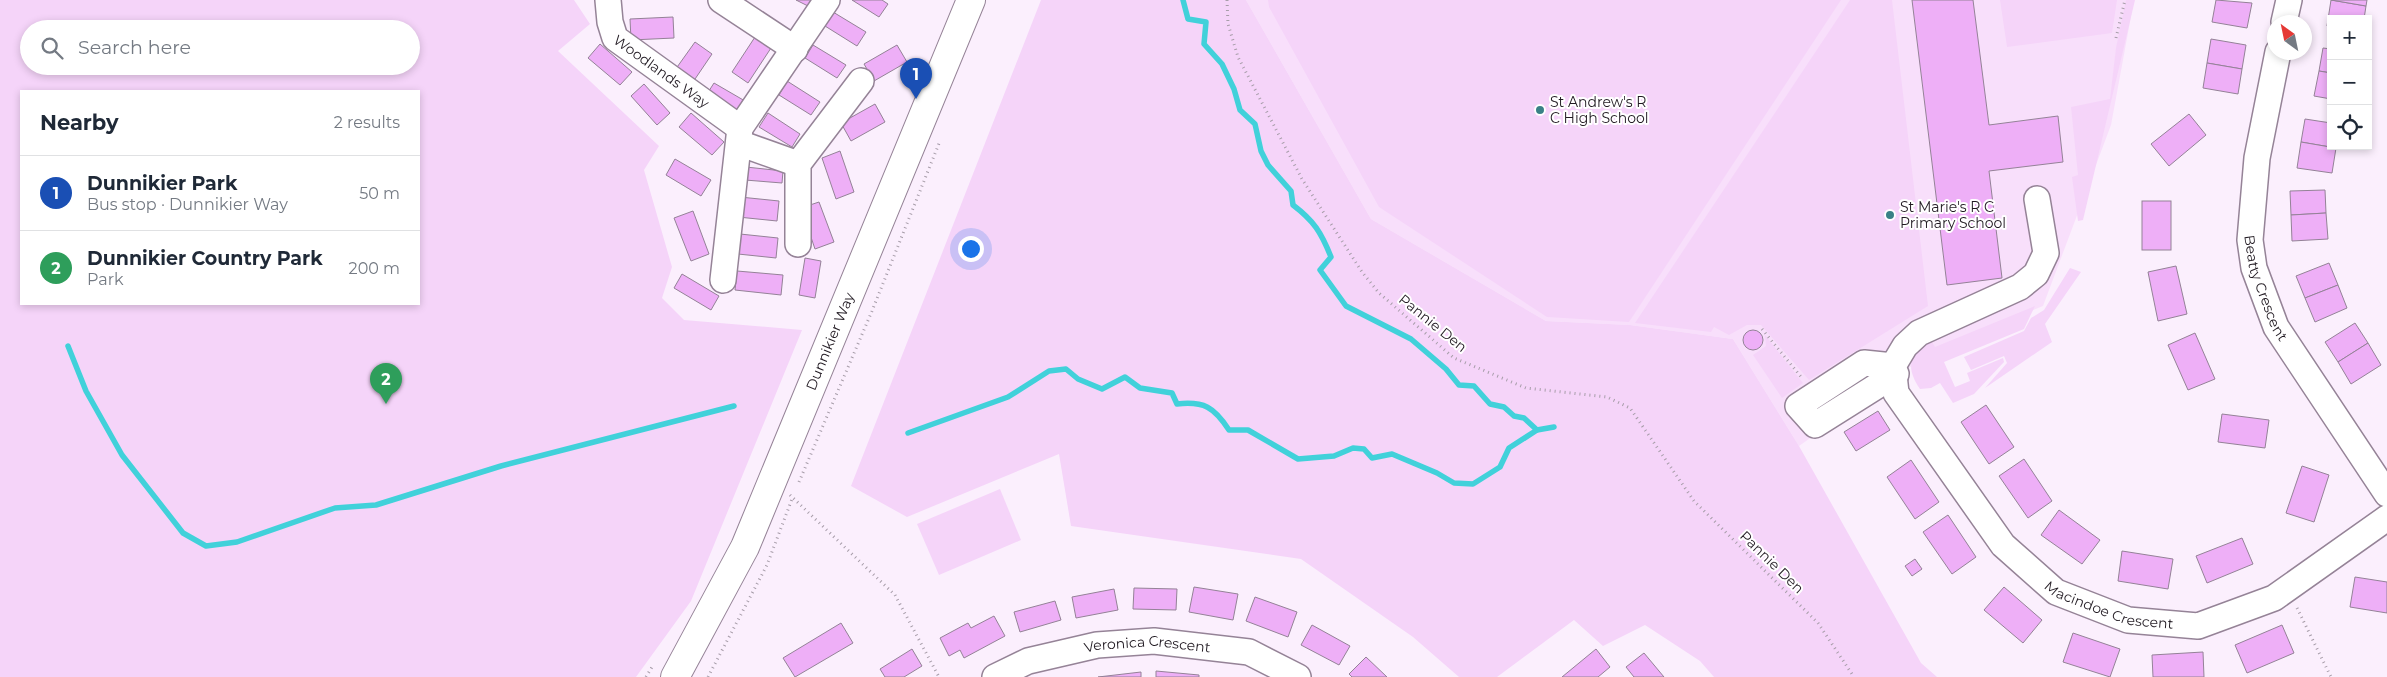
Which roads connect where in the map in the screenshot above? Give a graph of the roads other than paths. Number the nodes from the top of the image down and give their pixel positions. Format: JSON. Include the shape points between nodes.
{"nodes":[{"id":1,"x":608,"y":0,"type":"edge"},
{"id":2,"x":721,"y":0,"type":"edge"},
{"id":3,"x":827,"y":0,"type":"edge"},
{"id":4,"x":971,"y":0,"type":"edge"},
{"id":5,"x":2289,"y":0,"type":"edge"},
{"id":6,"x":2286,"y":15,"type":"edge"},
{"id":7,"x":795,"y":49,"type":"junction"},
{"id":8,"x":2276,"y":60,"type":"edge"},
{"id":9,"x":861,"y":81,"type":"dead end"},
{"id":10,"x":739,"y":136,"type":"junction"},
{"id":11,"x":798,"y":164,"type":"junction"},
{"id":12,"x":2037,"y":199,"type":"dead end"},
{"id":13,"x":798,"y":244,"type":"dead end"},
{"id":14,"x":723,"y":280,"type":"dead end"},
{"id":15,"x":2387,"y":494,"type":"edge"},
{"id":16,"x":2387,"y":518,"type":"edge"},
{"id":17,"x":675,"y":677,"type":"edge"},
{"id":18,"x":995,"y":677,"type":"edge"},
{"id":19,"x":1298,"y":677,"type":"edge"}],
"edges":[{"from":1,"to":10,"type":"street","name":"Woodlands Way","via":[[610,22],[616,38]]},
{"from":2,"to":7,"type":"street"},
{"from":3,"to":7,"type":"street"},
{"from":4,"to":17,"type":"main road","name":"Dunnikier Way","via":[[745,547]]},
{"from":5,"to":6,"type":"street"},
{"from":7,"to":10,"type":"street"},
{"from":8,"to":15,"type":"street","name":"Beatty Crescent","via":[[2257,158],[2250,240],[2254,268],[2276,327]]},
{"from":9,"to":11,"type":"street"},
{"from":10,"to":11,"type":"street","name":"Woodlands Way"},
{"from":10,"to":14,"type":"street"},
{"from":11,"to":13,"type":"street"},
{"from":12,"to":16,"type":"street","name":"Macindoe Crescent","via":[[2046,253],[2036,274],[2020,287],[1919,333],[1905,346],[1895,378],[2003,545],[2056,592],[2128,620],[2198,626],[2274,598]]},
{"from":18,"to":19,"type":"street","name":"Veronica Crescent","via":[[1028,661],[1097,645],[1154,641],[1249,652]]}]}
